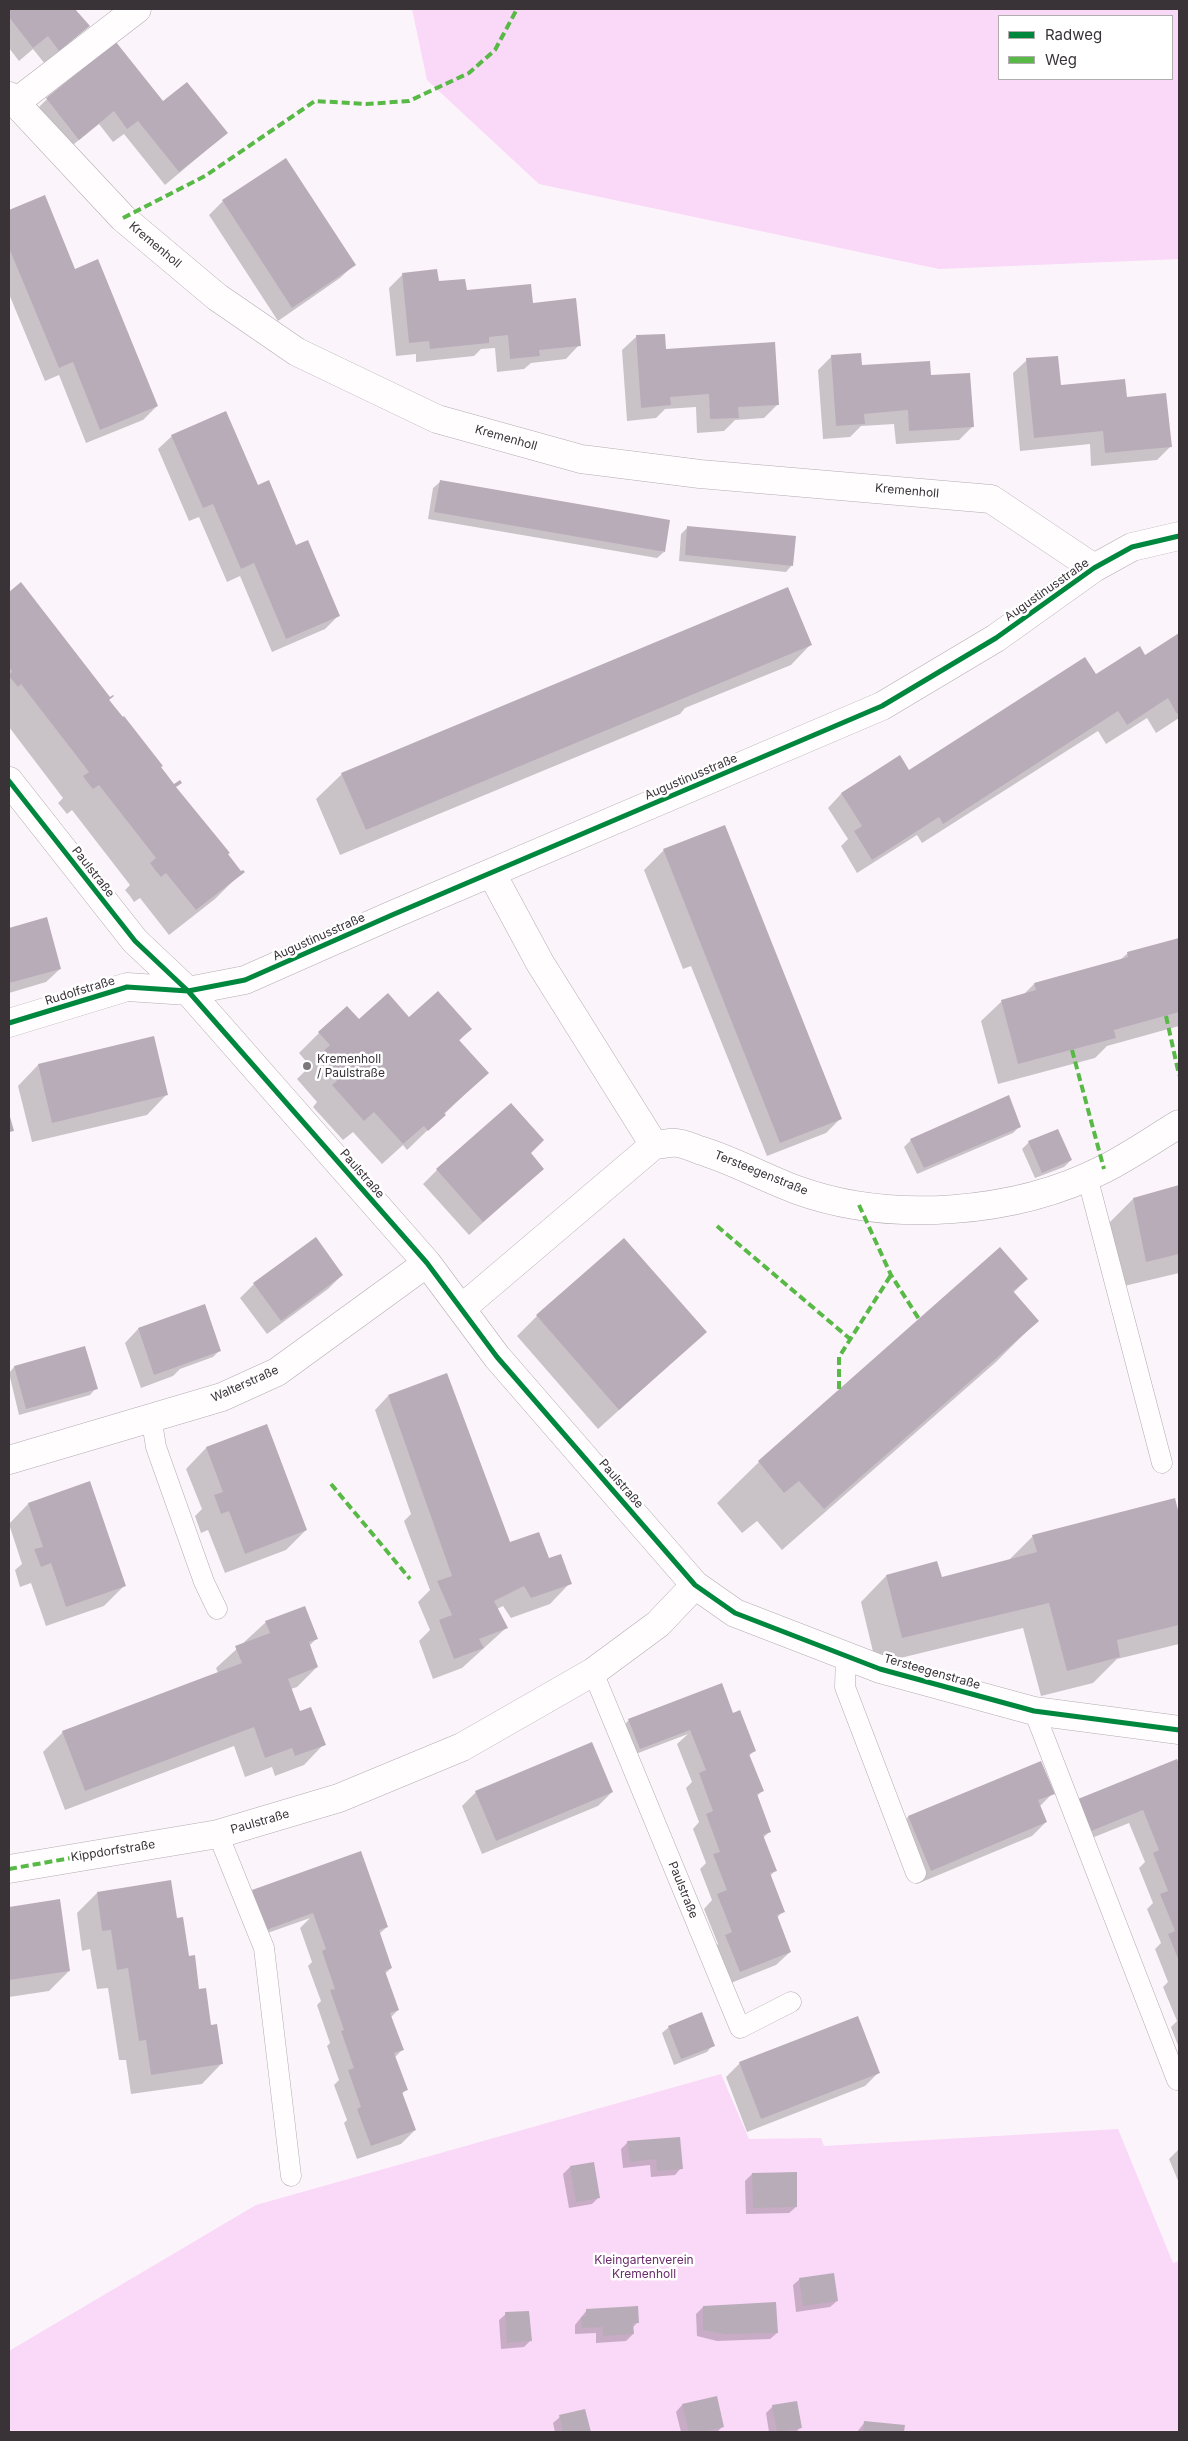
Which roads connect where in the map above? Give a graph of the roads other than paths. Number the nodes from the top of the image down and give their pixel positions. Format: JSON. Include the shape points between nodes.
{"nodes":[{"id":1,"x":137,"y":9,"type":"edge"},
{"id":2,"x":12,"y":99,"type":"edge"},
{"id":3,"x":1179,"y":536,"type":"edge"},
{"id":4,"x":1094,"y":568,"type":"junction"},
{"id":5,"x":9,"y":781,"type":"edge"},
{"id":6,"x":492,"y":874,"type":"junction"},
{"id":7,"x":188,"y":992,"type":"junction"},
{"id":8,"x":9,"y":1023,"type":"edge"},
{"id":9,"x":1179,"y":1124,"type":"edge"},
{"id":10,"x":654,"y":1145,"type":"junction"},
{"id":11,"x":1087,"y":1176,"type":"junction"},
{"id":12,"x":427,"y":1263,"type":"junction"},
{"id":13,"x":462,"y":1308,"type":"junction"},
{"id":14,"x":151,"y":1416,"type":"junction"},
{"id":15,"x":9,"y":1460,"type":"edge"},
{"id":16,"x":1162,"y":1463,"type":"dead end"},
{"id":17,"x":695,"y":1585,"type":"junction"},
{"id":18,"x":217,"y":1609,"type":"dead end"},
{"id":19,"x":846,"y":1656,"type":"junction"},
{"id":20,"x":593,"y":1672,"type":"junction"},
{"id":21,"x":1034,"y":1710,"type":"junction"},
{"id":22,"x":1179,"y":1730,"type":"edge"},
{"id":23,"x":218,"y":1834,"type":"junction"},
{"id":24,"x":9,"y":1868,"type":"edge"},
{"id":25,"x":916,"y":1873,"type":"dead end"},
{"id":26,"x":791,"y":2002,"type":"dead end"},
{"id":27,"x":1177,"y":2080,"type":"dead end"},
{"id":28,"x":291,"y":2176,"type":"dead end"}],
"edges":[{"from":1,"to":2,"type":"street"},
{"from":2,"to":4,"type":"street","name":"Kremenholl","via":[[122,218],[217,297],[297,352],[437,419],[581,459],[700,474],[991,499]]},
{"from":3,"to":4,"type":"street","name":"Augustinusstraße","via":[[1132,547]]},
{"from":4,"to":6,"type":"street","name":"Augustinusstraße","via":[[996,638],[882,706]]},
{"from":5,"to":7,"type":"street","name":"Paulstraße","via":[[135,941]]},
{"from":6,"to":7,"type":"street","name":"Augustinusstraße","via":[[245,980]]},
{"from":6,"to":10,"type":"street","via":[[540,963]]},
{"from":7,"to":8,"type":"street","name":"Rudolfstraße","via":[[127,987]]},
{"from":7,"to":12,"type":"street","name":"Paulstraße"},
{"from":9,"to":11,"type":"street","name":"Tersteegenstraße"},
{"from":10,"to":11,"type":"street","name":"Tersteegenstraße","via":[[677,1143],[708,1152],[798,1190],[859,1205],[895,1208],[981,1207],[1064,1186]]},
{"from":10,"to":13,"type":"street"},
{"from":11,"to":16,"type":"lane"},
{"from":12,"to":13,"type":"street","name":"Paulstraße"},
{"from":12,"to":14,"type":"street","name":"Walterstraße","via":[[277,1372],[222,1397]]},
{"from":13,"to":17,"type":"street","name":"Paulstraße","via":[[497,1357]]},
{"from":14,"to":15,"type":"street","name":"Walterstraße"},
{"from":14,"to":18,"type":"lane","via":[[156,1447],[204,1582]]},
{"from":17,"to":19,"type":"street","name":"Tersteegenstraße","via":[[735,1613]]},
{"from":17,"to":20,"type":"street","name":"Paulstraße","via":[[658,1624]]},
{"from":19,"to":21,"type":"street","name":"Tersteegenstraße","via":[[880,1669]]},
{"from":19,"to":25,"type":"lane","via":[[845,1687]]},
{"from":20,"to":23,"type":"street","name":"Paulstraße","via":[[462,1747],[338,1798]]},
{"from":20,"to":26,"type":"lane","name":"Paulstraße","via":[[740,2028]]},
{"from":21,"to":22,"type":"street","name":"Tersteegenstraße"},
{"from":21,"to":27,"type":"lane"},
{"from":23,"to":24,"type":"street","name":"Kippdorfstraße"},
{"from":23,"to":28,"type":"lane","name":"Paulstraße","via":[[264,1948]]}]}
